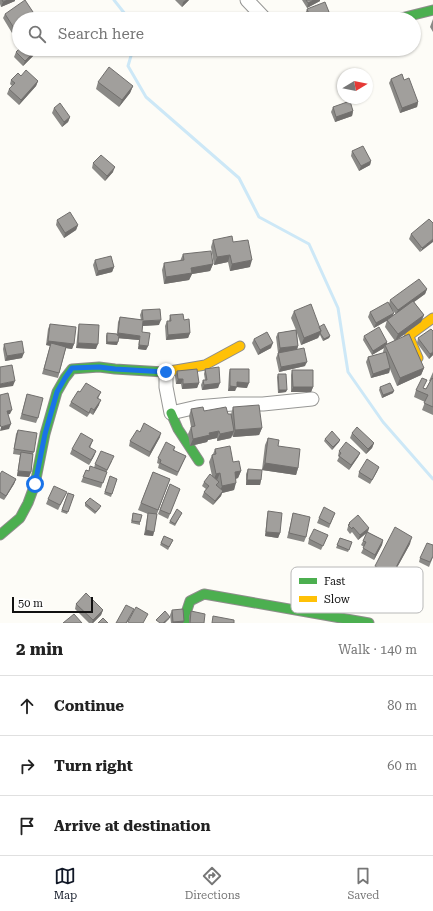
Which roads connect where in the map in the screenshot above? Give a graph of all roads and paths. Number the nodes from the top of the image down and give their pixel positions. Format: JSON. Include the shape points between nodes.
{"nodes":[{"id":1,"x":248,"y":0,"type":"edge"},
{"id":2,"x":433,"y":10,"type":"edge"},
{"id":3,"x":259,"y":12,"type":"edge"},
{"id":4,"x":421,"y":13,"type":"edge"},
{"id":5,"x":433,"y":318,"type":"edge"},
{"id":6,"x":240,"y":346,"type":"dead end"},
{"id":7,"x":421,"y":365,"type":"edge"},
{"id":8,"x":166,"y":372,"type":"junction"},
{"id":9,"x":312,"y":399,"type":"dead end"},
{"id":10,"x":171,"y":413,"type":"junction"},
{"id":11,"x":199,"y":461,"type":"dead end"},
{"id":12,"x":0,"y":535,"type":"edge"},
{"id":13,"x":291,"y":609,"type":"edge"},
{"id":14,"x":311,"y":613,"type":"edge"},
{"id":15,"x":185,"y":623,"type":"edge"},
{"id":16,"x":368,"y":623,"type":"edge"}],
"edges":[{"from":1,"to":3,"type":"street"},
{"from":2,"to":4,"type":"street"},
{"from":5,"to":7,"type":"street","via":[[409,337]]},
{"from":6,"to":8,"type":"street","via":[[205,364]]},
{"from":8,"to":10,"type":"street"},
{"from":8,"to":12,"type":"street","via":[[99,367],[72,368],[57,392],[28,503],[20,518]]},
{"from":9,"to":10,"type":"street","via":[[197,407]]},
{"from":10,"to":11,"type":"street","via":[[178,429]]},
{"from":13,"to":15,"type":"street","via":[[204,594],[190,602]]},
{"from":14,"to":16,"type":"street"}]}
